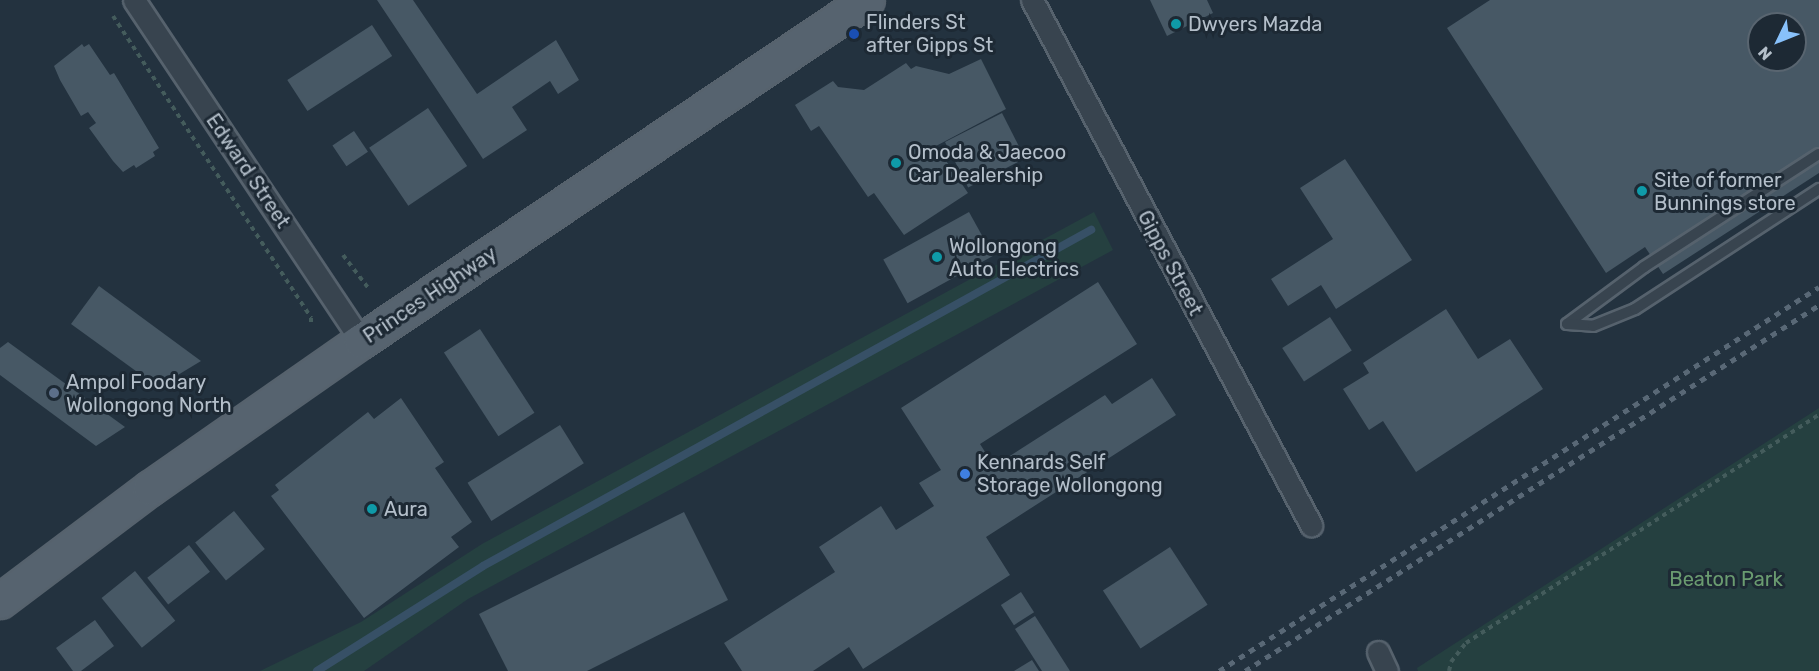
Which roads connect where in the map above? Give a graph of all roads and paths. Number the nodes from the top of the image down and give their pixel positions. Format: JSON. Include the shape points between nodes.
{"nodes":[{"id":1,"x":134,"y":0,"type":"edge"},
{"id":2,"x":867,"y":0,"type":"edge"},
{"id":3,"x":1032,"y":0,"type":"edge"},
{"id":4,"x":113,"y":16,"type":"dead end"},
{"id":5,"x":1819,"y":154,"type":"edge"},
{"id":6,"x":1819,"y":189,"type":"edge"},
{"id":7,"x":343,"y":255,"type":"dead end"},
{"id":8,"x":369,"y":289,"type":"dead end"},
{"id":9,"x":311,"y":327,"type":"dead end"},
{"id":10,"x":361,"y":341,"type":"junction"},
{"id":11,"x":1819,"y":415,"type":"edge"},
{"id":12,"x":1311,"y":525,"type":"dead end"},
{"id":13,"x":0,"y":601,"type":"edge"},
{"id":14,"x":1449,"y":671,"type":"edge"}],
"edges":[{"from":1,"to":10,"type":"street","name":"Edward Street"},
{"from":2,"to":10,"type":"main road","name":"Princes Highway"},
{"from":3,"to":12,"type":"street","name":"Gipps Street"},
{"from":4,"to":9,"type":"path","via":[[311,318]]},
{"from":5,"to":6,"type":"lane","via":[[1644,267],[1567,324],[1593,326],[1635,309]]},
{"from":7,"to":8,"type":"path"},
{"from":10,"to":13,"type":"main road","name":"Princes Highway","via":[[150,488]]},
{"from":11,"to":14,"type":"path","via":[[1466,643]]}]}
